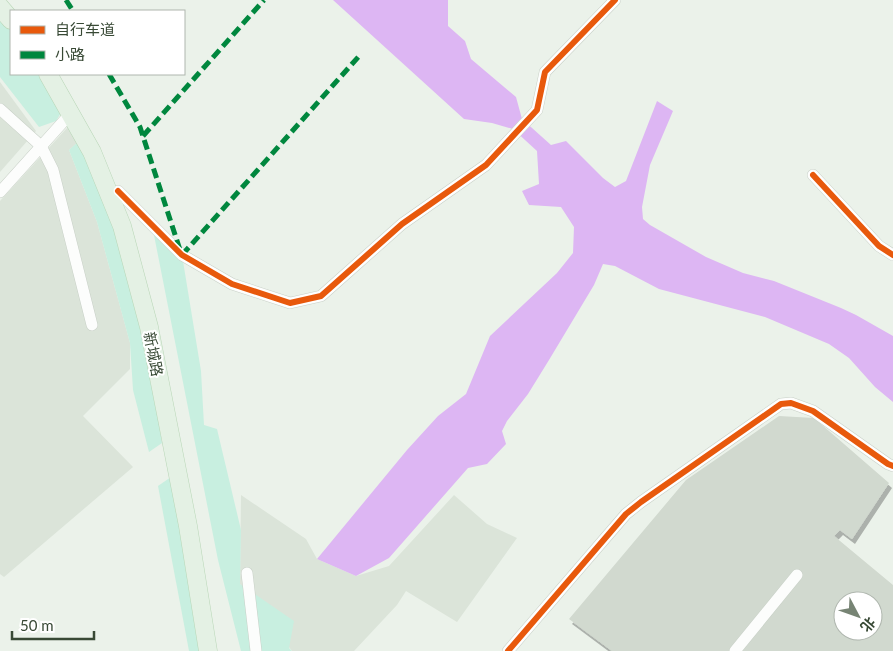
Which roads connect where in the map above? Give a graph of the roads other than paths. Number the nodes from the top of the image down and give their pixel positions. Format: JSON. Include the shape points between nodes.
{"nodes":[{"id":1,"x":6,"y":0,"type":"edge"},
{"id":2,"x":615,"y":0,"type":"edge"},
{"id":3,"x":0,"y":6,"type":"edge"},
{"id":4,"x":14,"y":10,"type":"edge"},
{"id":5,"x":10,"y":19,"type":"edge"},
{"id":6,"x":49,"y":75,"type":"edge"},
{"id":7,"x":59,"y":75,"type":"edge"},
{"id":8,"x":0,"y":109,"type":"edge"},
{"id":9,"x":70,"y":113,"type":"junction"},
{"id":10,"x":41,"y":146,"type":"junction"},
{"id":11,"x":813,"y":175,"type":"dead end"},
{"id":12,"x":118,"y":191,"type":"junction"},
{"id":13,"x":0,"y":192,"type":"edge"},
{"id":14,"x":893,"y":255,"type":"edge"},
{"id":15,"x":92,"y":325,"type":"dead end"},
{"id":16,"x":893,"y":466,"type":"edge"},
{"id":17,"x":247,"y":573,"type":"dead end"},
{"id":18,"x":797,"y":575,"type":"dead end"},
{"id":19,"x":208,"y":651,"type":"edge"},
{"id":20,"x":216,"y":651,"type":"edge"},
{"id":21,"x":256,"y":651,"type":"edge"},
{"id":22,"x":508,"y":651,"type":"edge"},
{"id":23,"x":735,"y":651,"type":"edge"}],
"edges":[{"from":1,"to":4,"type":"main road"},
{"from":2,"to":12,"type":"street","via":[[545,72],[537,110],[486,165],[402,224],[321,296],[290,303],[232,284],[182,255]]},
{"from":3,"to":5,"type":"main road"},
{"from":6,"to":9,"type":"main road","name":"新城路"},
{"from":7,"to":12,"type":"main road","name":"新城路","via":[[100,148]]},
{"from":8,"to":10,"type":"street"},
{"from":9,"to":10,"type":"street"},
{"from":9,"to":19,"type":"main road","name":"新城路","via":[[92,152],[122,226],[149,327],[188,526]]},
{"from":10,"to":13,"type":"street"},
{"from":10,"to":15,"type":"street","via":[[53,170]]},
{"from":11,"to":14,"type":"street","via":[[879,246]]},
{"from":12,"to":20,"type":"main road","name":"新城路","via":[[131,223],[157,325],[196,525]]},
{"from":16,"to":22,"type":"street","via":[[813,411],[791,402],[781,404],[626,514]]},
{"from":17,"to":21,"type":"street"},
{"from":18,"to":23,"type":"street"}]}
